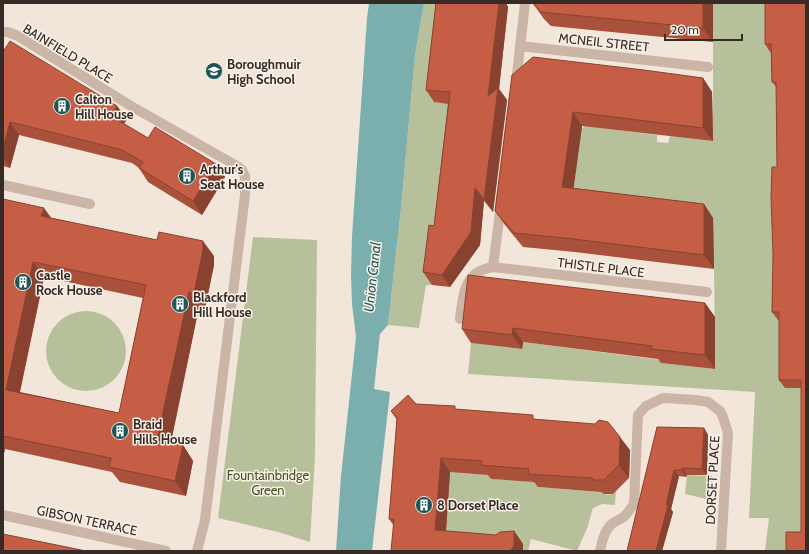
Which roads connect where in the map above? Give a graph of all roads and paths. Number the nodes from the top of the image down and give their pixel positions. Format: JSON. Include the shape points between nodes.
{"nodes":[{"id":1,"x":525,"y":3,"type":"edge"},
{"id":2,"x":3,"y":32,"type":"edge"},
{"id":3,"x":520,"y":46,"type":"junction"},
{"id":4,"x":708,"y":67,"type":"dead end"},
{"id":5,"x":514,"y":93,"type":"edge"},
{"id":6,"x":3,"y":185,"type":"edge"},
{"id":7,"x":502,"y":196,"type":"edge"},
{"id":8,"x":90,"y":204,"type":"dead end"},
{"id":9,"x":493,"y":267,"type":"junction"},
{"id":10,"x":707,"y":292,"type":"dead end"},
{"id":11,"x":460,"y":319,"type":"dead end"},
{"id":12,"x":3,"y":515,"type":"edge"},
{"id":13,"x":166,"y":551,"type":"edge"},
{"id":14,"x":197,"y":551,"type":"edge"},
{"id":15,"x":600,"y":551,"type":"edge"},
{"id":16,"x":721,"y":551,"type":"edge"}],
"edges":[{"from":1,"to":3,"type":"street"},
{"from":2,"to":14,"type":"street","name":"BAINFIELD PLACE","via":[[18,36],[131,106],[237,166],[245,176],[205,520]]},
{"from":3,"to":4,"type":"street","name":"MCNEIL STREET"},
{"from":3,"to":5,"type":"street"},
{"from":6,"to":8,"type":"street"},
{"from":7,"to":9,"type":"street"},
{"from":9,"to":10,"type":"street","name":"THISTLE PLACE"},
{"from":9,"to":11,"type":"street","via":[[472,276],[463,292]]},
{"from":12,"to":13,"type":"street","name":"GIBSON TERRACE"},
{"from":15,"to":16,"type":"street","name":"DORSET PLACE","via":[[609,527],[622,518],[634,504],[638,415],[646,406],[664,398],[708,402],[720,411],[723,417],[728,433]]}]}
